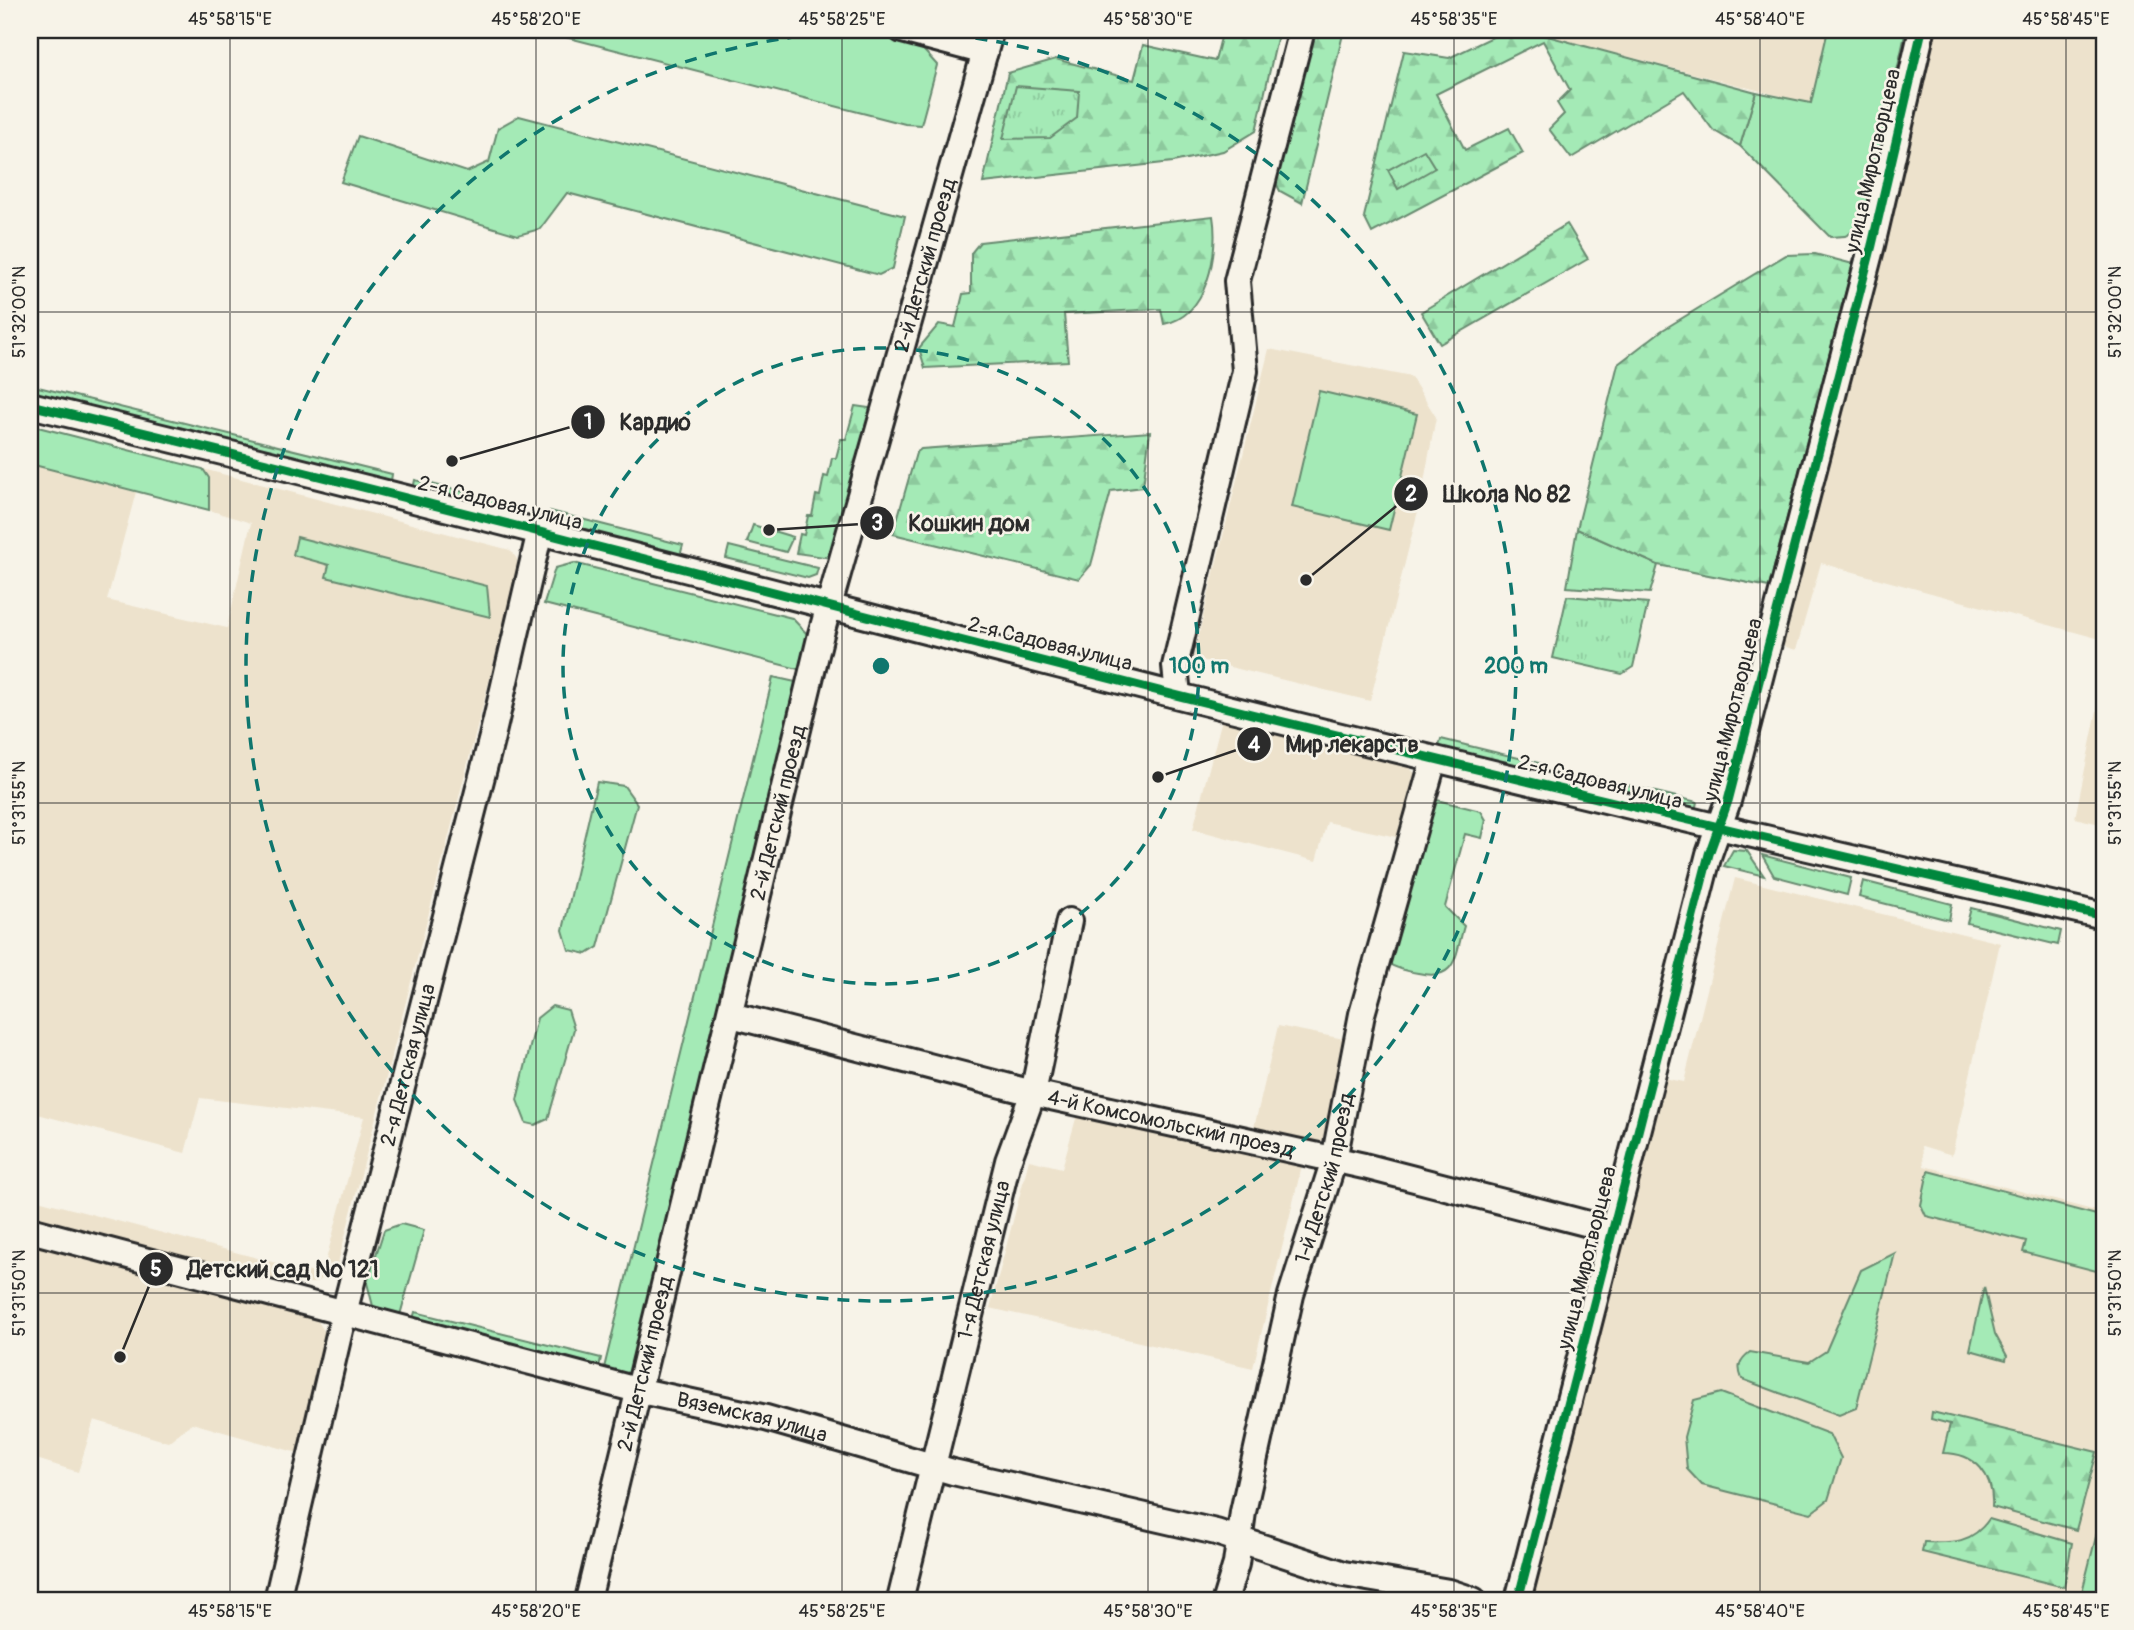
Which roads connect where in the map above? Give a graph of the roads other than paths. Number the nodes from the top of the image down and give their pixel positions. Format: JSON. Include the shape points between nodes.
{"nodes":[{"id":1,"x":902,"y":30,"type":"edge"},
{"id":2,"x":1302,"y":30,"type":"edge"},
{"id":3,"x":1922,"y":30,"type":"edge"},
{"id":4,"x":988,"y":41,"type":"edge"},
{"id":5,"x":30,"y":405,"type":"edge"},
{"id":6,"x":540,"y":531,"type":"junction"},
{"id":7,"x":829,"y":606,"type":"junction"},
{"id":8,"x":1178,"y":695,"type":"junction"},
{"id":9,"x":1434,"y":759,"type":"junction"},
{"id":10,"x":1720,"y":829,"type":"junction"},
{"id":11,"x":2104,"y":916,"type":"edge"},
{"id":12,"x":1069,"y":921,"type":"dead end"},
{"id":13,"x":731,"y":1015,"type":"junction"},
{"id":14,"x":1033,"y":1094,"type":"junction"},
{"id":15,"x":1334,"y":1160,"type":"junction"},
{"id":16,"x":30,"y":1230,"type":"edge"},
{"id":17,"x":1612,"y":1230,"type":"junction"},
{"id":18,"x":344,"y":1312,"type":"junction"},
{"id":19,"x":641,"y":1391,"type":"junction"},
{"id":20,"x":932,"y":1465,"type":"junction"},
{"id":21,"x":1239,"y":1538,"type":"junction"},
{"id":22,"x":277,"y":1600,"type":"edge"},
{"id":23,"x":588,"y":1600,"type":"edge"},
{"id":24,"x":900,"y":1600,"type":"edge"},
{"id":25,"x":1225,"y":1600,"type":"edge"},
{"id":26,"x":1473,"y":1600,"type":"edge"},
{"id":27,"x":1518,"y":1600,"type":"edge"}],
"edges":[{"from":1,"to":4,"type":"street"},
{"from":2,"to":8,"type":"street","via":[[1237,281],[1245,371],[1175,666]]},
{"from":3,"to":10,"type":"street","name":"улица Миротворцева","via":[[1872,245]]},
{"from":4,"to":7,"type":"street","name":"2-й Детский проезд"},
{"from":5,"to":6,"type":"street","name":"2-я Садовая улица"},
{"from":6,"to":7,"type":"street","name":"2-я Садовая улица"},
{"from":6,"to":18,"type":"street","name":"2-я Детская улица","via":[[492,737]]},
{"from":7,"to":8,"type":"street","name":"2-я Садовая улица"},
{"from":7,"to":13,"type":"street","name":"2-й Детский проезд"},
{"from":8,"to":9,"type":"street","name":"2-я Садовая улица"},
{"from":9,"to":10,"type":"street","name":"2-я Садовая улица"},
{"from":9,"to":15,"type":"street","name":"1-й Детский проезд","via":[[1362,1014]]},
{"from":10,"to":11,"type":"street","name":"2-я Садовая улица"},
{"from":10,"to":17,"type":"street","name":"улица Миротворцева","via":[[1709,854]]},
{"from":12,"to":14,"type":"street","name":"1-я Детская улица"},
{"from":13,"to":14,"type":"street","name":"4-й Комсомольский проезд"},
{"from":13,"to":19,"type":"street","name":"2-й Детский проезд"},
{"from":14,"to":15,"type":"street","name":"4-й Комсомольский проезд"},
{"from":14,"to":20,"type":"street","name":"1-я Детская улица","via":[[1008,1161]]},
{"from":15,"to":17,"type":"street","name":"4-й Комсомольский проезд"},
{"from":15,"to":21,"type":"street","name":"1-й Детский проезд","via":[[1291,1295]]},
{"from":16,"to":18,"type":"street","name":"Вяземская улица"},
{"from":17,"to":27,"type":"street","name":"улица Миротворцева"},
{"from":18,"to":19,"type":"street","name":"Вяземская улица"},
{"from":18,"to":22,"type":"street","name":"2-я Детская улица"},
{"from":19,"to":20,"type":"street","name":"Вяземская улица","via":[[766,1418]]},
{"from":19,"to":23,"type":"street","name":"2-й Детский проезд"},
{"from":20,"to":21,"type":"street","name":"Вяземская улица"},
{"from":20,"to":24,"type":"street","name":"1-я Детская улица"},
{"from":21,"to":25,"type":"street","name":"1-й Детский проезд"},
{"from":21,"to":26,"type":"street","name":"Вяземская улица","via":[[1344,1574]]}]}
